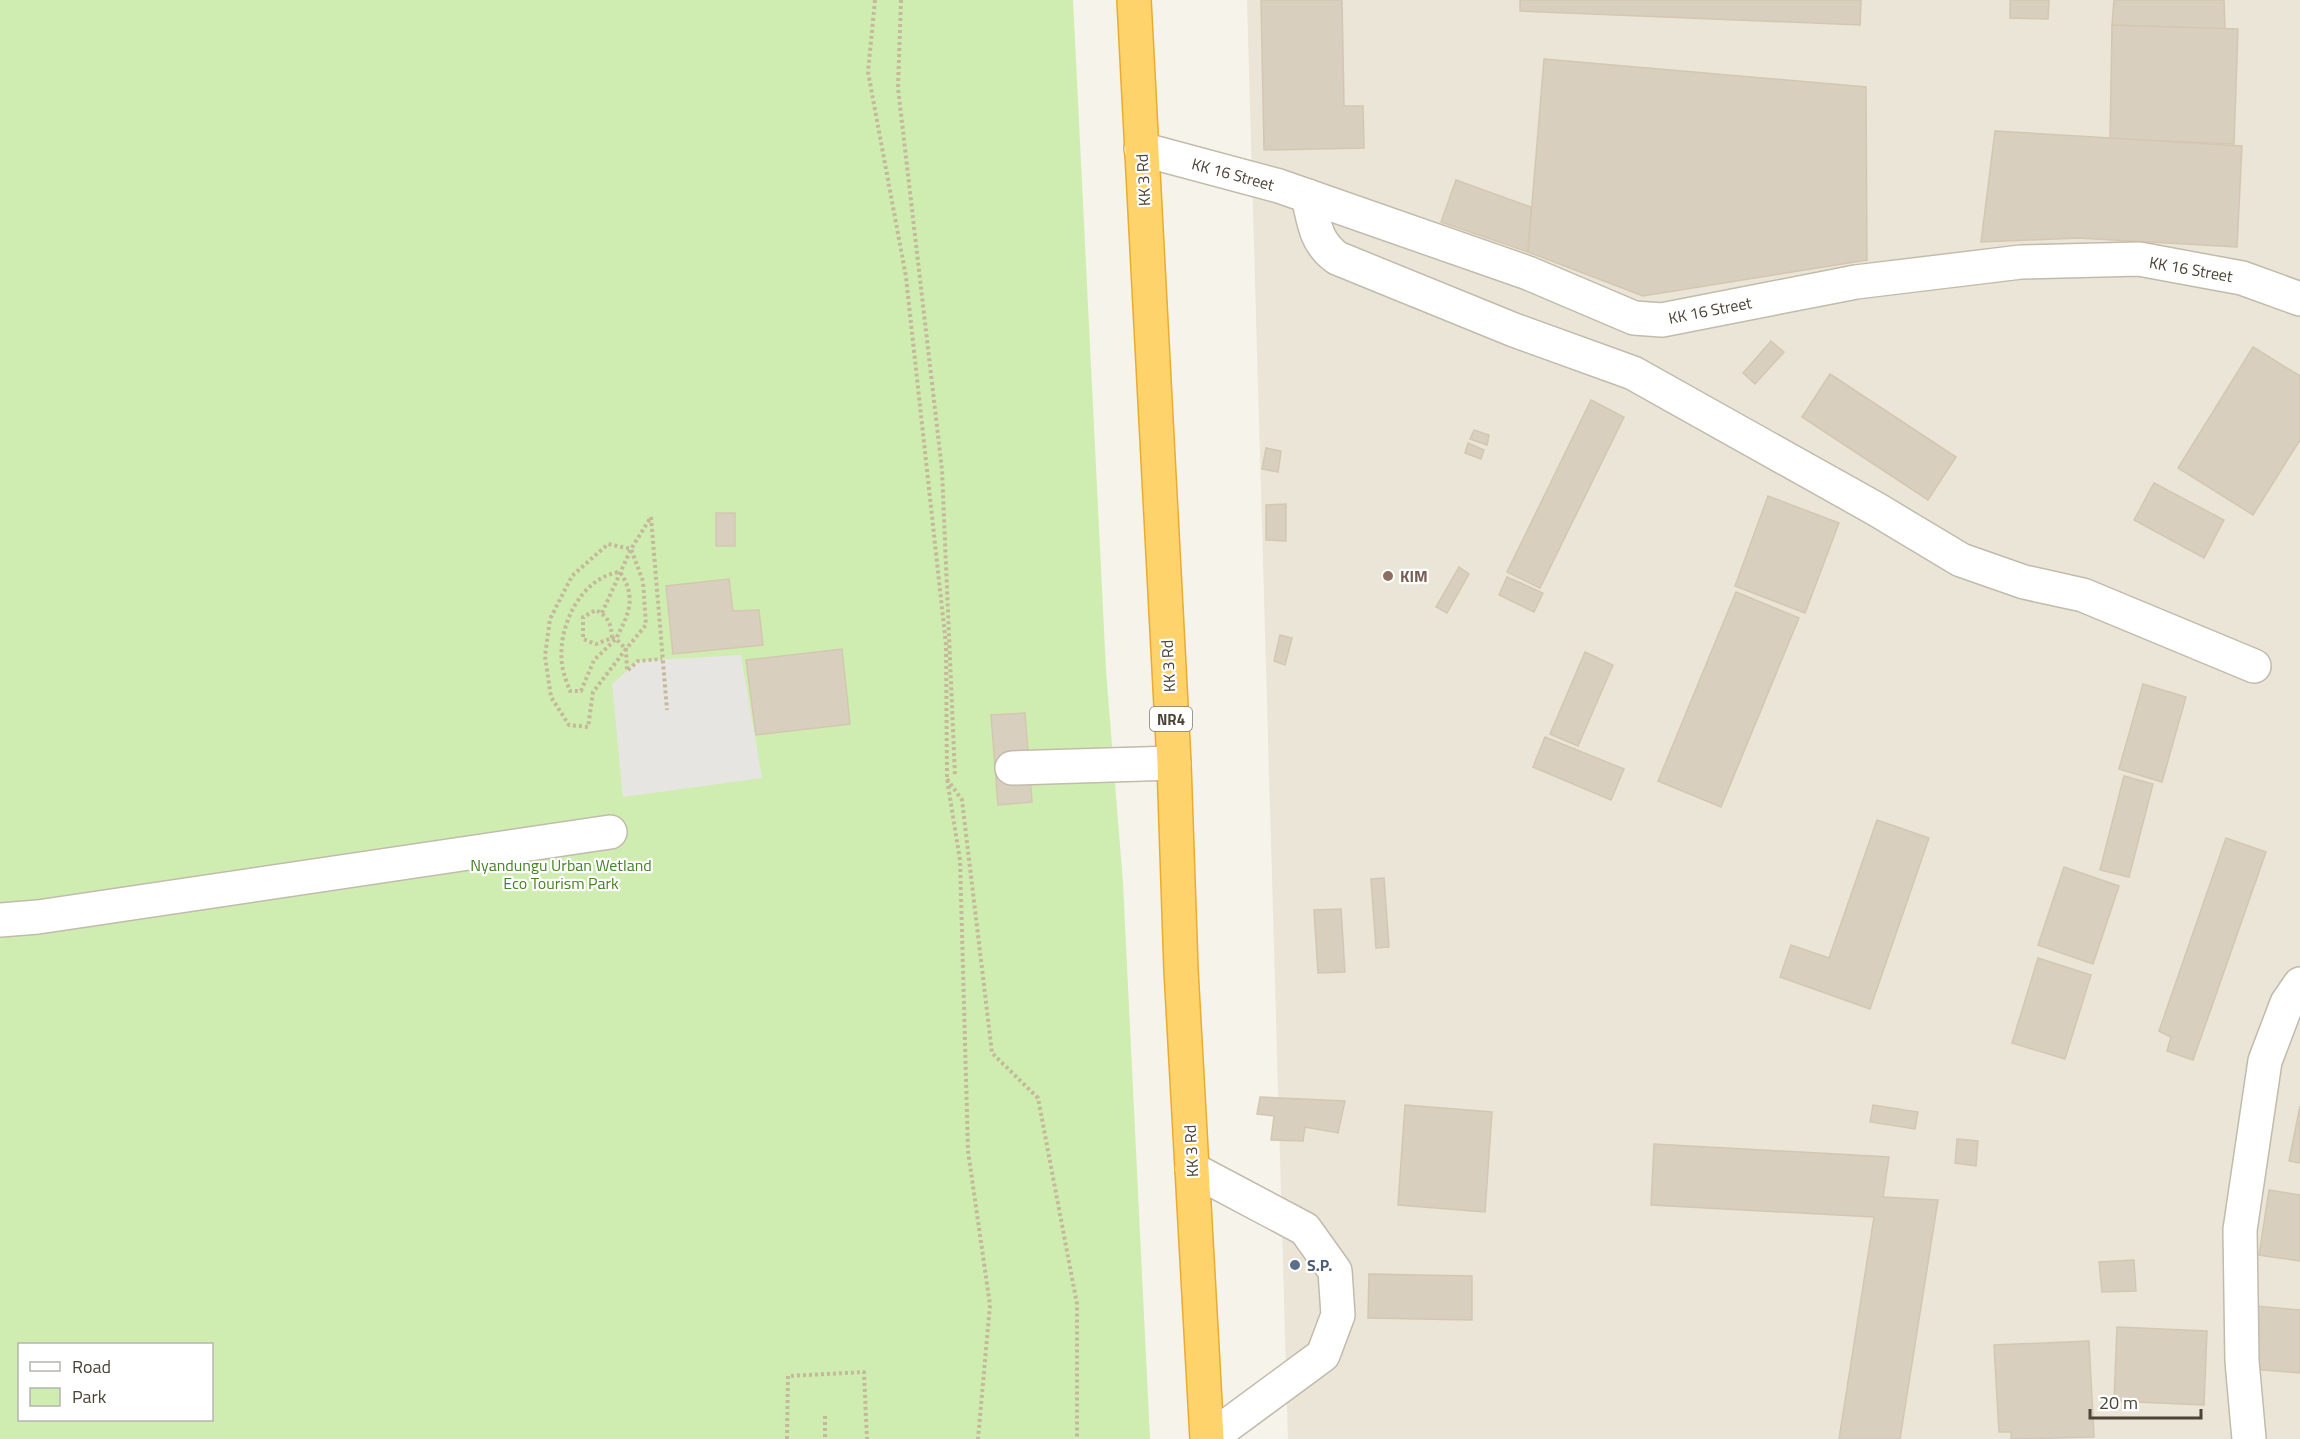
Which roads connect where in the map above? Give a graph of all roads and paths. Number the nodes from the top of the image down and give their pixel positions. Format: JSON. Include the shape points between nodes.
{"nodes":[{"id":1,"x":875,"y":0,"type":"edge"},
{"id":2,"x":902,"y":0,"type":"edge"},
{"id":3,"x":1134,"y":0,"type":"edge"},
{"id":4,"x":1141,"y":149,"type":"junction"},
{"id":5,"x":1308,"y":196,"type":"junction"},
{"id":6,"x":2300,"y":299,"type":"edge"},
{"id":7,"x":631,"y":549,"type":"junction"},
{"id":8,"x":622,"y":575,"type":"junction"},
{"id":9,"x":602,"y":613,"type":"junction"},
{"id":10,"x":614,"y":639,"type":"junction"},
{"id":11,"x":626,"y":649,"type":"junction"},
{"id":12,"x":662,"y":659,"type":"junction"},
{"id":13,"x":2253,"y":666,"type":"dead end"},
{"id":14,"x":667,"y":710,"type":"dead end"},
{"id":15,"x":1174,"y":764,"type":"junction"},
{"id":16,"x":1012,"y":768,"type":"dead end"},
{"id":17,"x":955,"y":777,"type":"dead end"},
{"id":18,"x":947,"y":779,"type":"junction"},
{"id":19,"x":610,"y":832,"type":"dead end"},
{"id":20,"x":0,"y":920,"type":"edge"},
{"id":21,"x":2300,"y":984,"type":"edge"},
{"id":22,"x":1192,"y":1169,"type":"junction"},
{"id":23,"x":825,"y":1416,"type":"dead end"},
{"id":24,"x":787,"y":1439,"type":"edge"},
{"id":25,"x":825,"y":1439,"type":"edge"},
{"id":26,"x":867,"y":1439,"type":"edge"},
{"id":27,"x":978,"y":1439,"type":"edge"},
{"id":28,"x":1077,"y":1439,"type":"edge"},
{"id":29,"x":1208,"y":1439,"type":"edge"},
{"id":30,"x":2249,"y":1439,"type":"edge"}],
"edges":[{"from":1,"to":18,"type":"path","via":[[868,72],[906,278],[946,645]]},
{"from":2,"to":17,"type":"path","via":[[898,88],[942,470]]},
{"from":3,"to":4,"type":"highway","name":"KK 3 Rd","number":"NR4"},
{"from":4,"to":5,"type":"street","name":"KK 16 Street"},
{"from":4,"to":15,"type":"highway","name":"KK 3 Rd","number":"NR4"},
{"from":5,"to":6,"type":"street","name":"KK 16 Street","via":[[1528,273],[1634,318],[1662,320],[1856,282],[2021,262],[2139,259],[2242,278]]},
{"from":5,"to":13,"type":"street","via":[[1316,235],[1323,248],[1337,258],[1632,373],[1961,560],[2024,582],[2083,595]]},
{"from":7,"to":8,"type":"path"},
{"from":7,"to":11,"type":"path","via":[[643,581],[646,625]]},
{"from":7,"to":11,"type":"path","via":[[608,544],[572,576],[549,619],[545,656],[551,697],[569,725],[588,727],[593,692]]},
{"from":7,"to":12,"type":"path","via":[[651,517]]},
{"from":8,"to":9,"type":"path"},
{"from":8,"to":10,"type":"path","via":[[629,584],[629,614]]},
{"from":8,"to":10,"type":"path","via":[[604,574],[585,590],[565,626],[562,664],[570,691],[581,691],[594,660]]},
{"from":9,"to":10,"type":"path"},
{"from":9,"to":10,"type":"path","via":[[596,610],[583,617],[583,639],[596,645]]},
{"from":10,"to":11,"type":"path"},
{"from":11,"to":12,"type":"path","via":[[627,670],[638,661]]},
{"from":12,"to":14,"type":"path"},
{"from":15,"to":16,"type":"street"},
{"from":15,"to":22,"type":"highway","name":"KK 3 Rd","number":"NR4"},
{"from":18,"to":27,"type":"path","via":[[960,860],[968,1151],[990,1305]]},
{"from":18,"to":28,"type":"path","via":[[962,800],[992,1053],[1038,1098],[1077,1304]]},
{"from":19,"to":20,"type":"street"},
{"from":21,"to":30,"type":"street","via":[[2265,1060],[2240,1230],[2242,1362]]},
{"from":22,"to":29,"type":"highway","name":"KK 3 Rd","number":"NR4"},
{"from":22,"to":29,"type":"street","via":[[1305,1229],[1335,1271],[1337,1293],[1338,1315],[1323,1355]]},
{"from":23,"to":25,"type":"path"},
{"from":24,"to":26,"type":"path","via":[[788,1376],[864,1372]]}]}
